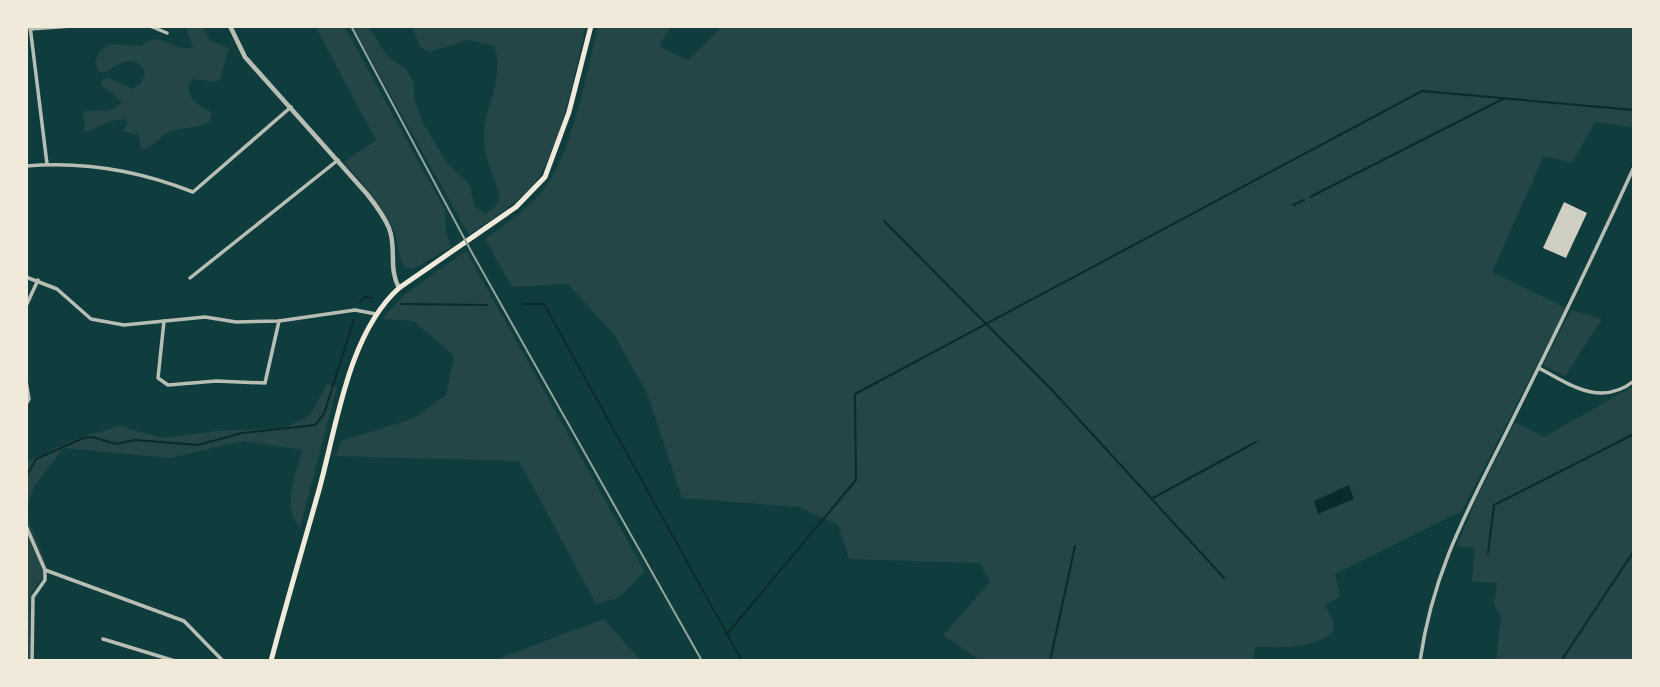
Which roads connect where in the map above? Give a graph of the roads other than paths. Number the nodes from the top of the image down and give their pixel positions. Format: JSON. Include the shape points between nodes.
{"nodes":[{"id":1,"x":72,"y":26,"type":"edge"},
{"id":2,"x":150,"y":26,"type":"edge"},
{"id":3,"x":230,"y":26,"type":"edge"},
{"id":4,"x":591,"y":26,"type":"edge"},
{"id":5,"x":30,"y":27,"type":"edge"},
{"id":6,"x":167,"y":33,"type":"dead end"},
{"id":7,"x":290,"y":107,"type":"junction"},
{"id":8,"x":338,"y":160,"type":"junction"},
{"id":9,"x":47,"y":164,"type":"junction"},
{"id":10,"x":26,"y":166,"type":"edge"},
{"id":11,"x":1634,"y":167,"type":"edge"},
{"id":12,"x":26,"y":277,"type":"edge"},
{"id":13,"x":190,"y":278,"type":"dead end"},
{"id":14,"x":38,"y":280,"type":"junction"},
{"id":15,"x":399,"y":288,"type":"junction"},
{"id":16,"x":26,"y":306,"type":"edge"},
{"id":17,"x":376,"y":314,"type":"junction"},
{"id":18,"x":164,"y":321,"type":"junction"},
{"id":19,"x":279,"y":321,"type":"junction"},
{"id":20,"x":1539,"y":368,"type":"junction"},
{"id":21,"x":26,"y":381,"type":"edge"},
{"id":22,"x":1634,"y":381,"type":"edge"},
{"id":23,"x":26,"y":404,"type":"edge"},
{"id":24,"x":26,"y":526,"type":"edge"},
{"id":25,"x":45,"y":570,"type":"junction"},
{"id":26,"x":103,"y":639,"type":"dead end"},
{"id":27,"x":32,"y":661,"type":"edge"},
{"id":28,"x":175,"y":661,"type":"edge"},
{"id":29,"x":223,"y":661,"type":"edge"},
{"id":30,"x":271,"y":661,"type":"edge"},
{"id":31,"x":1420,"y":661,"type":"edge"}],
"edges":[{"from":1,"to":5,"type":"street"},
{"from":2,"to":6,"type":"street"},
{"from":3,"to":7,"type":"street","via":[[245,57]]},
{"from":4,"to":15,"type":"main road","via":[[559,146],[536,189]]},
{"from":5,"to":9,"type":"street"},
{"from":7,"to":8,"type":"street"},
{"from":7,"to":9,"type":"street","via":[[193,192],[150,177]]},
{"from":8,"to":13,"type":"street"},
{"from":8,"to":15,"type":"street","via":[[388,227],[391,265]]},
{"from":9,"to":10,"type":"street"},
{"from":11,"to":20,"type":"street"},
{"from":12,"to":14,"type":"street"},
{"from":14,"to":16,"type":"street"},
{"from":14,"to":18,"type":"street","via":[[57,289],[96,321],[124,325]]},
{"from":15,"to":17,"type":"main road"},
{"from":17,"to":19,"type":"street","via":[[355,310]]},
{"from":17,"to":30,"type":"main road","via":[[349,378]]},
{"from":18,"to":19,"type":"street","via":[[205,317]]},
{"from":18,"to":19,"type":"street","via":[[158,378],[163,384],[176,385],[265,383]]},
{"from":20,"to":22,"type":"street","via":[[1590,394],[1616,393]]},
{"from":20,"to":31,"type":"street","via":[[1456,533],[1432,597]]},
{"from":21,"to":23,"type":"street","via":[[30,399]]},
{"from":24,"to":25,"type":"street"},
{"from":25,"to":27,"type":"street","via":[[46,580],[33,597]]},
{"from":25,"to":29,"type":"street","via":[[184,621]]},
{"from":26,"to":28,"type":"street"}]}
